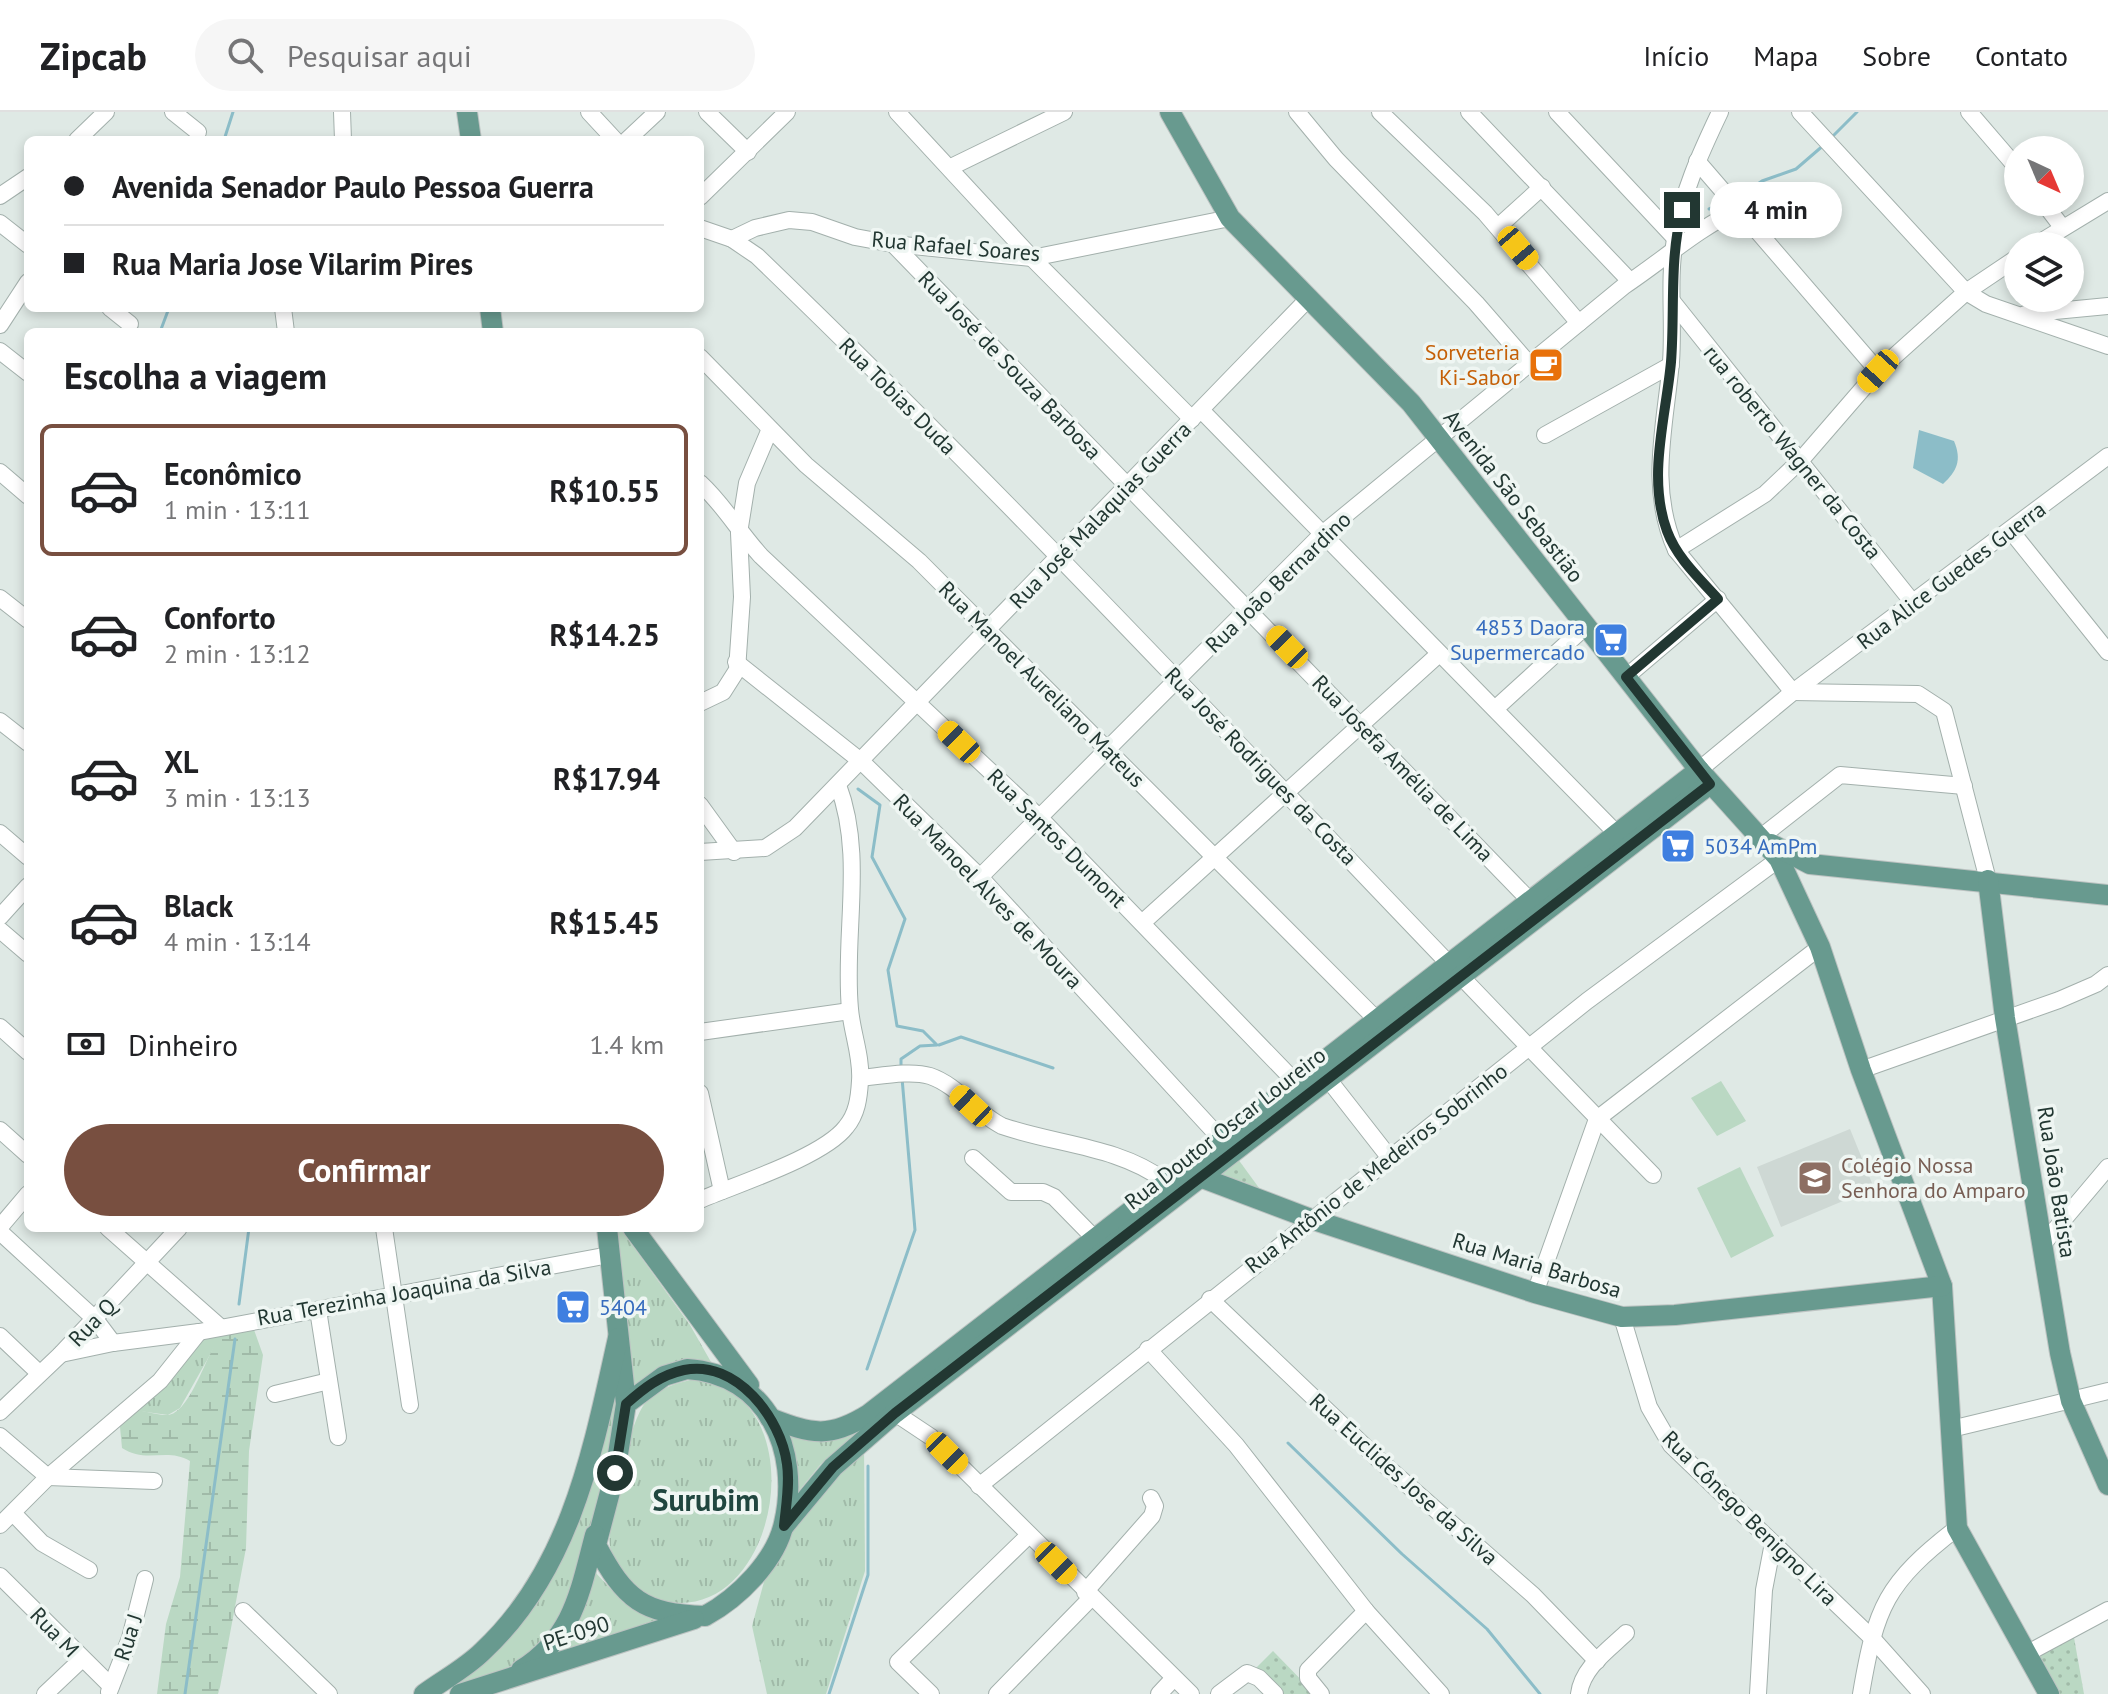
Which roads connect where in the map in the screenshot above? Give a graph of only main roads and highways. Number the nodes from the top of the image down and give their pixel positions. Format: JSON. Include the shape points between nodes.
{"nodes":[{"id":1,"x":467,"y":112,"type":"edge"},
{"id":2,"x":1170,"y":112,"type":"edge"},
{"id":3,"x":470,"y":136,"type":"edge"},
{"id":4,"x":1704,"y":777,"type":"junction"},
{"id":5,"x":1761,"y":837,"type":"junction"},
{"id":6,"x":1988,"y":880,"type":"junction"},
{"id":7,"x":2108,"y":895,"type":"edge"},
{"id":8,"x":1455,"y":970,"type":"junction"},
{"id":9,"x":1323,"y":1072,"type":"junction"},
{"id":10,"x":1302,"y":1089,"type":"junction"},
{"id":11,"x":1181,"y":1176,"type":"junction"},
{"id":12,"x":607,"y":1232,"type":"edge"},
{"id":13,"x":636,"y":1232,"type":"edge"},
{"id":14,"x":1100,"y":1244,"type":"junction"},
{"id":15,"x":1942,"y":1286,"type":"junction"},
{"id":16,"x":618,"y":1338,"type":"junction"},
{"id":17,"x":626,"y":1404,"type":"junction"},
{"id":18,"x":766,"y":1411,"type":"junction"},
{"id":19,"x":2108,"y":1485,"type":"edge"},
{"id":20,"x":602,"y":1511,"type":"junction"},
{"id":21,"x":784,"y":1526,"type":"junction"},
{"id":22,"x":705,"y":1616,"type":"junction"},
{"id":23,"x":489,"y":1686,"type":"junction"},
{"id":24,"x":424,"y":1694,"type":"edge"},
{"id":25,"x":460,"y":1694,"type":"edge"},
{"id":26,"x":2049,"y":1694,"type":"edge"}],
"edges":[{"from":1,"to":3,"type":"main road"},
{"from":2,"to":4,"type":"main road","name":"Avenida São Sebastião","via":[[1230,218],[1439,439]]},
{"from":4,"to":5,"type":"main road","name":"Avenida São Sebastião"},
{"from":4,"to":8,"type":"main road","name":"Rua Doutor Oscar Loureiro"},
{"from":5,"to":6,"type":"main road","via":[[1810,864]]},
{"from":5,"to":15,"type":"main road","via":[[1779,859],[1820,947]]},
{"from":6,"to":7,"type":"main road"},
{"from":6,"to":19,"type":"main road","name":"Rua João Batista","via":[[2005,1018],[2071,1401]]},
{"from":8,"to":9,"type":"main road","name":"Rua Doutor Oscar Loureiro"},
{"from":8,"to":9,"type":"main road","name":"Rua Doutor Oscar Loureiro","via":[[1376,1019]]},
{"from":9,"to":10,"type":"main road","name":"Rua Doutor Oscar Loureiro"},
{"from":10,"to":11,"type":"main road","name":"Rua Doutor Oscar Loureiro"},
{"from":10,"to":11,"type":"main road","name":"Rua Doutor Oscar Loureiro","via":[[1221,1139]]},
{"from":11,"to":14,"type":"main road","name":"Rua Doutor Oscar Loureiro"},
{"from":11,"to":14,"type":"main road","name":"Rua Doutor Oscar Loureiro"},
{"from":11,"to":15,"type":"main road","name":"Rua Maria Barbosa","via":[[1622,1317]]},
{"from":12,"to":16,"type":"main road","number":"PE-090"},
{"from":13,"to":18,"type":"main road","number":"PE-090"},
{"from":14,"to":18,"type":"main road","name":"Rua Doutor Oscar Loureiro","via":[[848,1427],[811,1433]]},
{"from":14,"to":21,"type":"main road","name":"Rua Doutor Oscar Loureiro","via":[[833,1467]]},
{"from":15,"to":26,"type":"main road","via":[[1957,1528]]},
{"from":16,"to":17,"type":"main road","number":"PE-090"},
{"from":16,"to":24,"type":"main road","number":"PE-090","via":[[595,1443],[558,1552],[527,1602],[483,1652]]},
{"from":17,"to":18,"type":"main road","via":[[664,1376],[687,1369],[723,1375]]},
{"from":17,"to":20,"type":"main road","number":"PE-090","via":[[615,1473]]},
{"from":18,"to":21,"type":"main road","number":"PE-090","via":[[787,1463]]},
{"from":20,"to":22,"type":"main road","number":"PE-090","via":[[596,1545],[614,1580],[632,1599],[656,1611]]},
{"from":20,"to":23,"type":"main road","number":"PE-090","via":[[566,1628],[543,1655]]},
{"from":21,"to":22,"type":"main road","number":"PE-090","via":[[743,1589]]},
{"from":22,"to":23,"type":"main road","name":"PE-090","number":"PE-090"},
{"from":23,"to":25,"type":"main road","name":"PE-090","number":"PE-090"}]}
